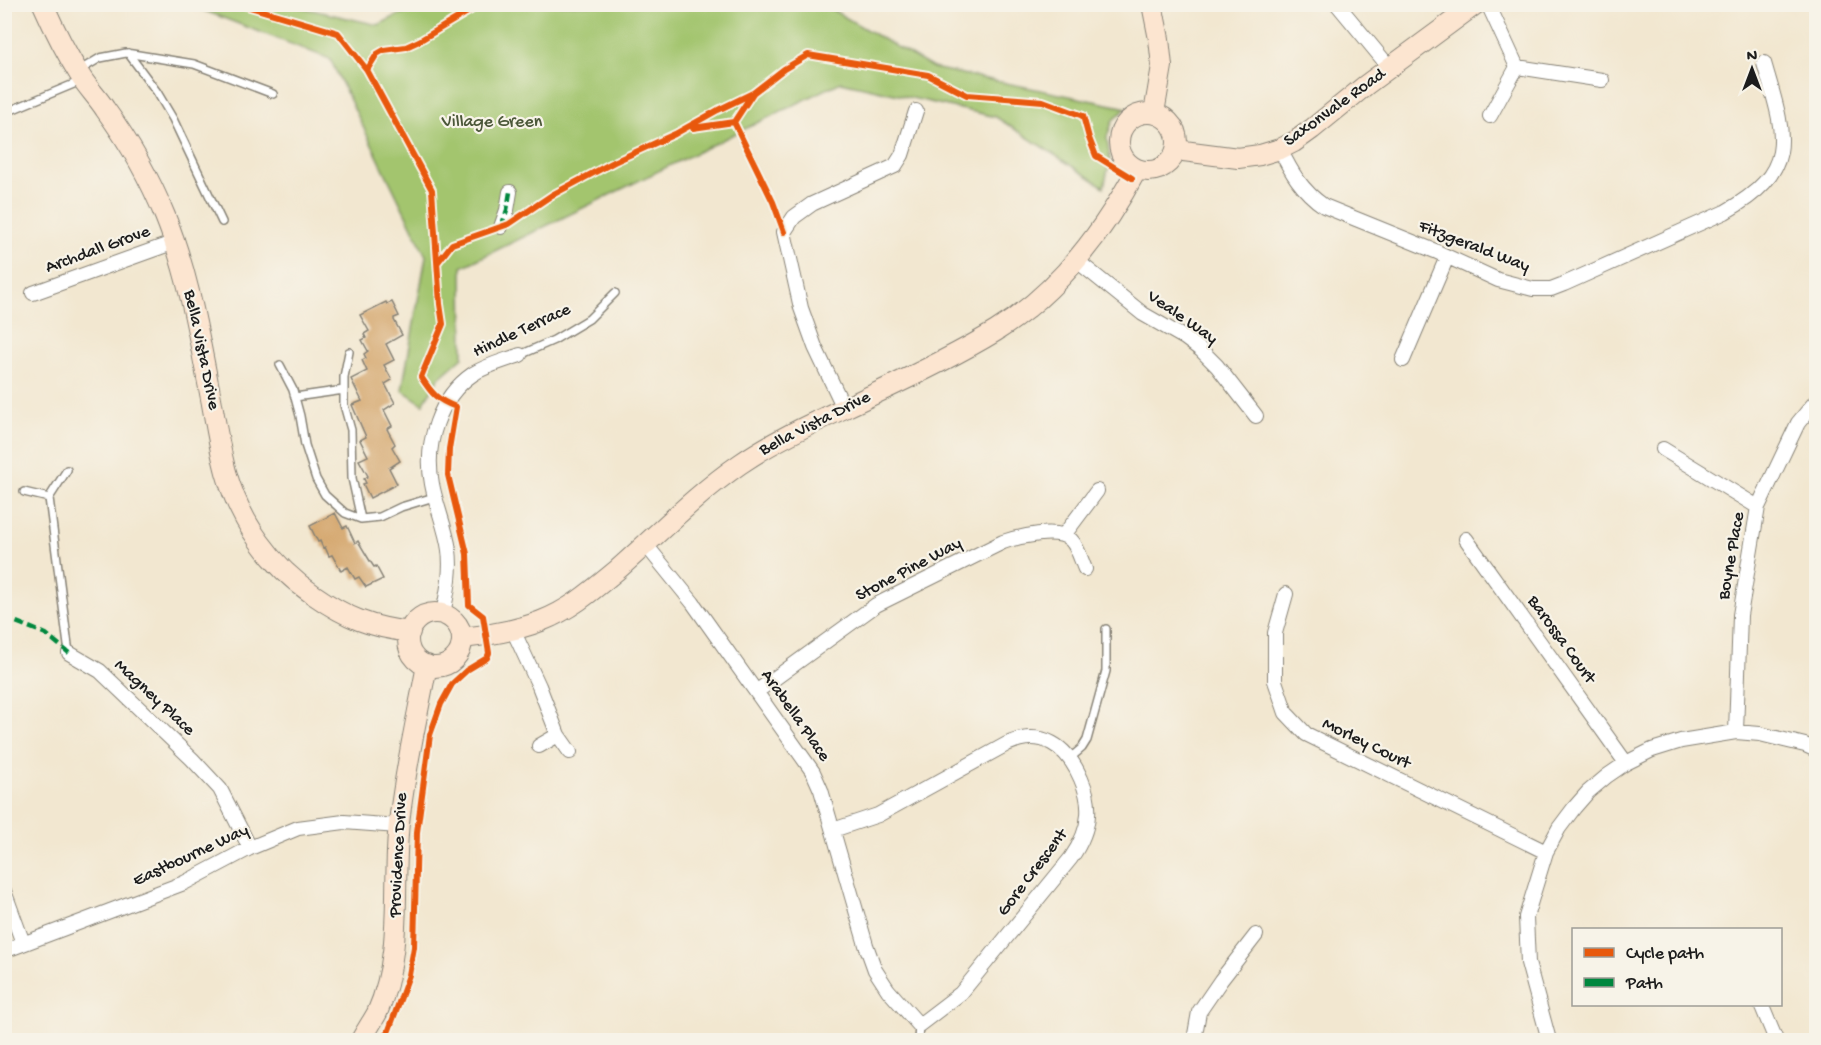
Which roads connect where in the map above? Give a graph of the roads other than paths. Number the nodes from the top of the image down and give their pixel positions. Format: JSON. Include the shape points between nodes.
{"nodes":[{"id":1,"x":43,"y":4,"type":"edge"},
{"id":2,"x":1152,"y":4,"type":"edge"},
{"id":3,"x":1338,"y":4,"type":"edge"},
{"id":4,"x":1476,"y":4,"type":"edge"},
{"id":5,"x":1488,"y":4,"type":"edge"},
{"id":6,"x":128,"y":54,"type":"junction"},
{"id":7,"x":1764,"y":63,"type":"dead end"},
{"id":8,"x":1517,"y":67,"type":"junction"},
{"id":9,"x":1390,"y":68,"type":"junction"},
{"id":10,"x":80,"y":76,"type":"junction"},
{"id":11,"x":1602,"y":80,"type":"dead end"},
{"id":12,"x":273,"y":94,"type":"dead end"},
{"id":13,"x":916,"y":111,"type":"dead end"},
{"id":14,"x":4,"y":113,"type":"edge"},
{"id":15,"x":1154,"y":113,"type":"junction"},
{"id":16,"x":1490,"y":116,"type":"dead end"},
{"id":17,"x":1280,"y":149,"type":"junction"},
{"id":18,"x":1176,"y":150,"type":"junction"},
{"id":19,"x":1137,"y":169,"type":"junction"},
{"id":20,"x":510,"y":192,"type":"dead end"},
{"id":21,"x":222,"y":222,"type":"dead end"},
{"id":22,"x":501,"y":227,"type":"dead end"},
{"id":23,"x":175,"y":242,"type":"junction"},
{"id":24,"x":1447,"y":257,"type":"junction"},
{"id":25,"x":1076,"y":261,"type":"junction"},
{"id":26,"x":33,"y":293,"type":"dead end"},
{"id":27,"x":615,"y":293,"type":"dead end"},
{"id":28,"x":349,"y":352,"type":"dead end"},
{"id":29,"x":520,"y":355,"type":"joint"},
{"id":30,"x":1403,"y":360,"type":"dead end"},
{"id":31,"x":280,"y":365,"type":"dead end"},
{"id":32,"x":344,"y":390,"type":"junction"},
{"id":33,"x":295,"y":397,"type":"junction"},
{"id":34,"x":1816,"y":401,"type":"edge"},
{"id":35,"x":844,"y":408,"type":"junction"},
{"id":36,"x":1256,"y":416,"type":"dead end"},
{"id":37,"x":1663,"y":449,"type":"dead end"},
{"id":38,"x":67,"y":470,"type":"dead end"},
{"id":39,"x":1097,"y":491,"type":"dead end"},
{"id":40,"x":24,"y":492,"type":"dead end"},
{"id":41,"x":434,"y":496,"type":"junction"},
{"id":42,"x":49,"y":498,"type":"junction"},
{"id":43,"x":1758,"y":507,"type":"junction"},
{"id":44,"x":361,"y":519,"type":"junction"},
{"id":45,"x":1064,"y":535,"type":"junction"},
{"id":46,"x":1467,"y":539,"type":"dead end"},
{"id":47,"x":646,"y":545,"type":"junction"},
{"id":48,"x":1084,"y":569,"type":"dead end"},
{"id":49,"x":1286,"y":594,"type":"dead end"},
{"id":50,"x":443,"y":614,"type":"junction"},
{"id":51,"x":1106,"y":629,"type":"dead end"},
{"id":52,"x":513,"y":630,"type":"junction"},
{"id":53,"x":410,"y":632,"type":"junction"},
{"id":54,"x":462,"y":638,"type":"junction"},
{"id":55,"x":69,"y":653,"type":"joint"},
{"id":56,"x":428,"y":665,"type":"junction"},
{"id":57,"x":756,"y":692,"type":"junction"},
{"id":58,"x":1736,"y":732,"type":"junction"},
{"id":59,"x":558,"y":735,"type":"junction"},
{"id":60,"x":539,"y":746,"type":"dead end"},
{"id":61,"x":1816,"y":750,"type":"edge"},
{"id":62,"x":570,"y":752,"type":"dead end"},
{"id":63,"x":1070,"y":759,"type":"junction"},
{"id":64,"x":1626,"y":763,"type":"junction"},
{"id":65,"x":398,"y":826,"type":"junction"},
{"id":66,"x":833,"y":830,"type":"junction"},
{"id":67,"x":250,"y":848,"type":"junction"},
{"id":68,"x":1546,"y":852,"type":"junction"},
{"id":69,"x":4,"y":891,"type":"edge"},
{"id":70,"x":1256,"y":935,"type":"dead end"},
{"id":71,"x":23,"y":944,"type":"junction"},
{"id":72,"x":4,"y":951,"type":"edge"},
{"id":73,"x":1761,"y":1006,"type":"edge"},
{"id":74,"x":919,"y":1025,"type":"junction"},
{"id":75,"x":1544,"y":1039,"type":"edge"},
{"id":76,"x":361,"y":1041,"type":"edge"},
{"id":77,"x":918,"y":1041,"type":"edge"},
{"id":78,"x":1194,"y":1041,"type":"edge"},
{"id":79,"x":1776,"y":1041,"type":"edge"}],
"edges":[{"from":1,"to":10,"type":"street","name":"Bella Vista Drive"},
{"from":2,"to":15,"type":"street","via":[[1162,66]]},
{"from":3,"to":9,"type":"street"},
{"from":4,"to":9,"type":"street","name":"Saxonvale Road"},
{"from":5,"to":8,"type":"street"},
{"from":6,"to":10,"type":"lane","via":[[100,58]]},
{"from":6,"to":12,"type":"lane","via":[[194,64]]},
{"from":6,"to":21,"type":"lane","via":[[173,119]]},
{"from":7,"to":24,"type":"street","name":"Fitzgerald Way","via":[[1780,119],[1780,154],[1771,176],[1747,200],[1551,289],[1533,289],[1498,280]]},
{"from":8,"to":11,"type":"street"},
{"from":8,"to":16,"type":"street"},
{"from":9,"to":17,"type":"street","name":"Saxonvale Road"},
{"from":10,"to":14,"type":"lane"},
{"from":10,"to":23,"type":"street","name":"Bella Vista Drive","via":[[125,138]]},
{"from":13,"to":35,"type":"street","via":[[896,166],[812,204],[794,217],[784,232],[805,318]]},
{"from":15,"to":18,"type":"street","via":[[1173,126]]},
{"from":15,"to":19,"type":"street","via":[[1133,117],[1120,134],[1121,153]]},
{"from":17,"to":18,"type":"street","name":"Saxonvale Road","via":[[1238,158]]},
{"from":17,"to":24,"type":"street","name":"Fitzgerald Way","via":[[1298,182],[1324,206]]},
{"from":18,"to":19,"type":"street","via":[[1162,167],[1150,171]]},
{"from":19,"to":25,"type":"street","name":"Bella Vista Drive","via":[[1113,212]]},
{"from":20,"to":22,"type":"street"},
{"from":23,"to":26,"type":"street","name":"Archdall Grove"},
{"from":23,"to":53,"type":"street","name":"Bella Vista Drive","via":[[190,293],[226,471],[247,523],[283,570],[320,600],[370,626]]},
{"from":24,"to":30,"type":"street"},
{"from":25,"to":35,"type":"street","name":"Bella Vista Drive","via":[[1046,292],[998,330]]},
{"from":25,"to":36,"type":"street","name":"Veale Way","via":[[1143,314],[1201,350]]},
{"from":27,"to":29,"type":"lane","name":"Hindle Terrace","via":[[589,320]]},
{"from":28,"to":32,"type":"lane"},
{"from":29,"to":41,"type":"street","name":"Hindle Terrace","via":[[475,373],[446,403],[432,441]]},
{"from":31,"to":33,"type":"lane"},
{"from":32,"to":33,"type":"lane"},
{"from":32,"to":44,"type":"lane","via":[[351,430],[352,478]]},
{"from":33,"to":44,"type":"lane","via":[[316,479],[325,495],[345,513]]},
{"from":34,"to":43,"type":"street","name":"Boyne Place","via":[[1798,423]]},
{"from":35,"to":47,"type":"street","name":"Bella Vista Drive","via":[[739,465]]},
{"from":37,"to":43,"type":"street"},
{"from":38,"to":42,"type":"lane"},
{"from":39,"to":45,"type":"street"},
{"from":40,"to":42,"type":"lane"},
{"from":41,"to":44,"type":"lane","via":[[380,517]]},
{"from":41,"to":50,"type":"street","name":"Hindle Terrace","via":[[449,550]]},
{"from":42,"to":55,"type":"lane","name":"Magney Place"},
{"from":43,"to":58,"type":"street","name":"Boyne Place","via":[[1740,615]]},
{"from":45,"to":48,"type":"street","via":[[1071,540]]},
{"from":45,"to":57,"type":"street","name":"Stone Pine Way","via":[[1017,537],[895,594]]},
{"from":46,"to":64,"type":"street","name":"Barossa Court"},
{"from":47,"to":52,"type":"street","name":"Bella Vista Drive","via":[[576,603],[541,622]]},
{"from":47,"to":57,"type":"street","name":"Arabella Place"},
{"from":49,"to":68,"type":"street","name":"Morley Court","via":[[1275,633],[1275,681],[1286,713],[1306,734]]},
{"from":50,"to":53,"type":"street","via":[[426,615],[416,621]]},
{"from":50,"to":54,"type":"street","via":[[458,626]]},
{"from":51,"to":63,"type":"lane","via":[[1106,671],[1087,740]]},
{"from":52,"to":54,"type":"street","name":"Bella Vista Drive"},
{"from":52,"to":59,"type":"street"},
{"from":53,"to":56,"type":"street","via":[[413,655]]},
{"from":54,"to":56,"type":"street","via":[[458,654],[449,662]]},
{"from":55,"to":67,"type":"street","name":"Magney Place","via":[[100,671],[199,766],[220,789]]},
{"from":56,"to":65,"type":"street","name":"Providence Drive","via":[[411,739]]},
{"from":57,"to":66,"type":"street","name":"Arabella Place","via":[[813,772]]},
{"from":58,"to":61,"type":"street","via":[[1760,734]]},
{"from":58,"to":64,"type":"street","via":[[1681,741]]},
{"from":59,"to":60,"type":"street"},
{"from":59,"to":62,"type":"street"},
{"from":63,"to":66,"type":"street","name":"Gore Crescent","via":[[1046,740],[1015,740],[878,815]]},
{"from":63,"to":74,"type":"street","name":"Gore Crescent","via":[[1088,802],[1087,824],[1078,847],[962,993]]},
{"from":64,"to":68,"type":"street","via":[[1581,800]]},
{"from":65,"to":67,"type":"street","name":"Eastbourne Way","via":[[344,822],[298,828]]},
{"from":65,"to":76,"type":"street","name":"Providence Drive","via":[[395,926],[389,973],[377,1012]]},
{"from":66,"to":74,"type":"street","name":"Arabella Place","via":[[875,970]]},
{"from":67,"to":71,"type":"street","name":"Eastbourne Way","via":[[184,883]]},
{"from":68,"to":75,"type":"street","via":[[1527,917],[1528,963]]},
{"from":69,"to":71,"type":"street"},
{"from":70,"to":78,"type":"street","via":[[1199,1012]]},
{"from":71,"to":72,"type":"street","name":"Eastbourne Way"},
{"from":73,"to":79,"type":"street"},
{"from":74,"to":77,"type":"lane"}]}
